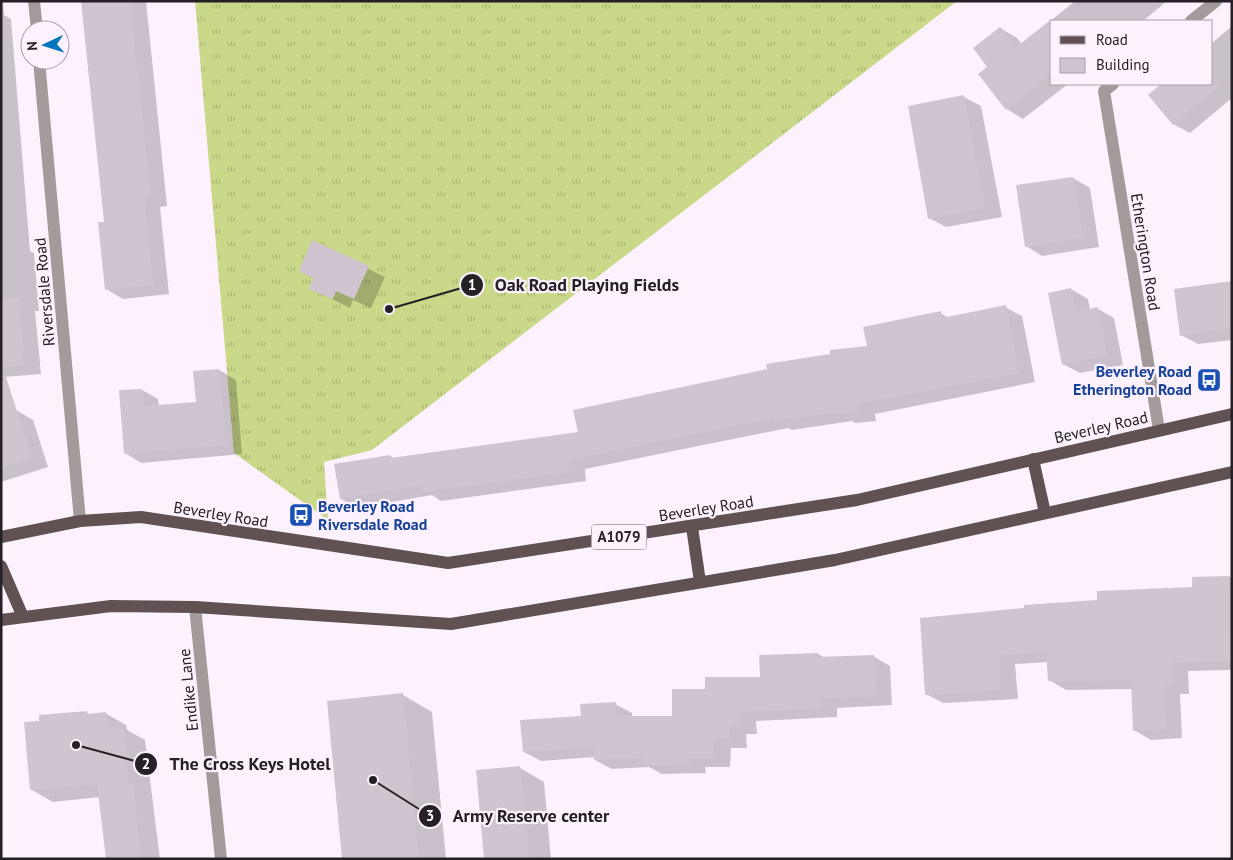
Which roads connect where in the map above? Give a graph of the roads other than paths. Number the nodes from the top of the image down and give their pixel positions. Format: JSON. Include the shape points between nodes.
{"nodes":[{"id":1,"x":34,"y":1,"type":"edge"},
{"id":2,"x":1216,"y":1,"type":"edge"},
{"id":3,"x":36,"y":20,"type":"edge"},
{"id":4,"x":1192,"y":20,"type":"edge"},
{"id":5,"x":40,"y":70,"type":"edge"},
{"id":6,"x":1108,"y":87,"type":"edge"},
{"id":7,"x":1232,"y":414,"type":"edge"},
{"id":8,"x":1160,"y":430,"type":"junction"},
{"id":9,"x":1033,"y":459,"type":"junction"},
{"id":10,"x":1232,"y":472,"type":"edge"},
{"id":11,"x":1045,"y":513,"type":"junction"},
{"id":12,"x":80,"y":521,"type":"junction"},
{"id":13,"x":692,"y":527,"type":"junction"},
{"id":14,"x":1,"y":536,"type":"edge"},
{"id":15,"x":1,"y":566,"type":"edge"},
{"id":16,"x":700,"y":582,"type":"junction"},
{"id":17,"x":195,"y":607,"type":"junction"},
{"id":18,"x":23,"y":617,"type":"junction"},
{"id":19,"x":1,"y":620,"type":"edge"},
{"id":20,"x":221,"y":859,"type":"edge"}],
"edges":[{"from":1,"to":3,"type":"street"},
{"from":2,"to":4,"type":"street"},
{"from":5,"to":12,"type":"street","name":"Riversdale Road"},
{"from":6,"to":8,"type":"street","name":"Etherington Road"},
{"from":7,"to":8,"type":"main road","name":"Beverley Road","number":"A1079"},
{"from":8,"to":9,"type":"main road","name":"Beverley Road","number":"A1079"},
{"from":9,"to":11,"type":"main road"},
{"from":9,"to":13,"type":"main road","name":"Beverley Road","number":"A1079","via":[[857,500]]},
{"from":10,"to":11,"type":"main road"},
{"from":11,"to":16,"type":"main road","via":[[835,560]]},
{"from":12,"to":13,"type":"main road","name":"Beverley Road","number":"A1079","via":[[141,517],[448,563]]},
{"from":12,"to":14,"type":"main road","name":"Beverley Road","number":"A1079"},
{"from":13,"to":16,"type":"main road"},
{"from":15,"to":18,"type":"main road"},
{"from":16,"to":17,"type":"main road","via":[[451,624]]},
{"from":17,"to":18,"type":"main road","via":[[110,606]]},
{"from":17,"to":20,"type":"street","name":"Endike Lane"},
{"from":18,"to":19,"type":"main road"}]}
